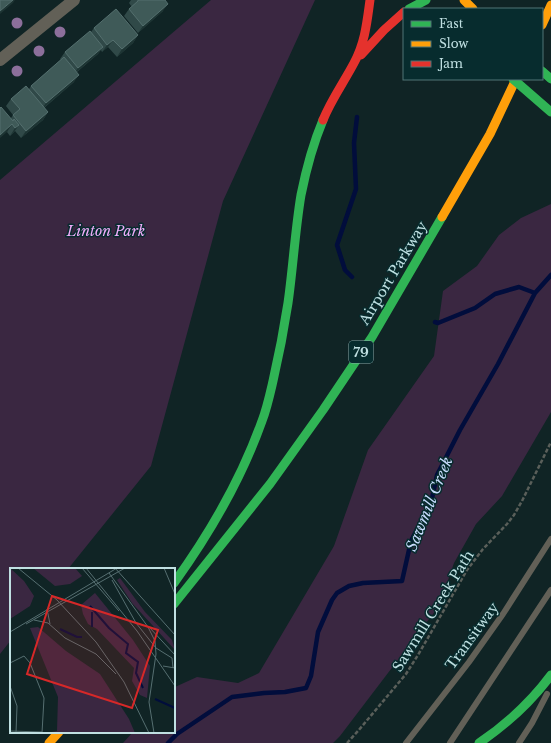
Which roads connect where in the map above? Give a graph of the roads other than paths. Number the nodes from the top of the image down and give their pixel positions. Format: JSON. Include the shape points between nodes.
{"nodes":[{"id":1,"x":74,"y":0,"type":"edge"},
{"id":2,"x":370,"y":0,"type":"edge"},
{"id":3,"x":464,"y":0,"type":"edge"},
{"id":4,"x":427,"y":1,"type":"edge"},
{"id":5,"x":551,"y":5,"type":"edge"},
{"id":6,"x":411,"y":8,"type":"edge"},
{"id":7,"x":472,"y":8,"type":"edge"},
{"id":8,"x":403,"y":13,"type":"edge"},
{"id":9,"x":543,"y":23,"type":"edge"},
{"id":10,"x":0,"y":60,"type":"edge"},
{"id":11,"x":355,"y":62,"type":"junction"},
{"id":12,"x":543,"y":72,"type":"edge"},
{"id":13,"x":551,"y":79,"type":"edge"},
{"id":14,"x":515,"y":80,"type":"edge"},
{"id":15,"x":516,"y":80,"type":"edge"},
{"id":16,"x":551,"y":112,"type":"edge"},
{"id":17,"x":551,"y":539,"type":"edge"},
{"id":18,"x":175,"y":582,"type":"edge"},
{"id":19,"x":551,"y":590,"type":"edge"},
{"id":20,"x":175,"y":603,"type":"edge"},
{"id":21,"x":551,"y":675,"type":"edge"},
{"id":22,"x":551,"y":687,"type":"edge"},
{"id":23,"x":55,"y":733,"type":"edge"},
{"id":24,"x":58,"y":733,"type":"edge"},
{"id":25,"x":48,"y":743,"type":"edge"},
{"id":26,"x":406,"y":743,"type":"edge"},
{"id":27,"x":450,"y":743,"type":"edge"},
{"id":28,"x":480,"y":743,"type":"edge"},
{"id":29,"x":519,"y":743,"type":"edge"}],
"edges":[{"from":1,"to":10,"type":"street"},
{"from":2,"to":11,"type":"main road","via":[[363,41]]},
{"from":3,"to":7,"type":"main road"},
{"from":4,"to":6,"type":"main road"},
{"from":5,"to":9,"type":"main road"},
{"from":8,"to":11,"type":"main road"},
{"from":11,"to":18,"type":"main road","via":[[325,115],[306,173],[280,350],[262,421],[239,477],[217,518]]},
{"from":12,"to":13,"type":"main road"},
{"from":14,"to":20,"type":"main road","name":"Airport Parkway","number":"79","via":[[490,134],[372,337],[270,484]]},
{"from":15,"to":16,"type":"main road","bridge":true},
{"from":17,"to":26,"type":"lane","name":"Transitway","via":[[482,644]]},
{"from":19,"to":27,"type":"lane"},
{"from":21,"to":28,"type":"main road","via":[[504,725]]},
{"from":22,"to":29,"type":"lane"},
{"from":23,"to":25,"type":"main road"},
{"from":24,"to":25,"type":"main road"}]}
